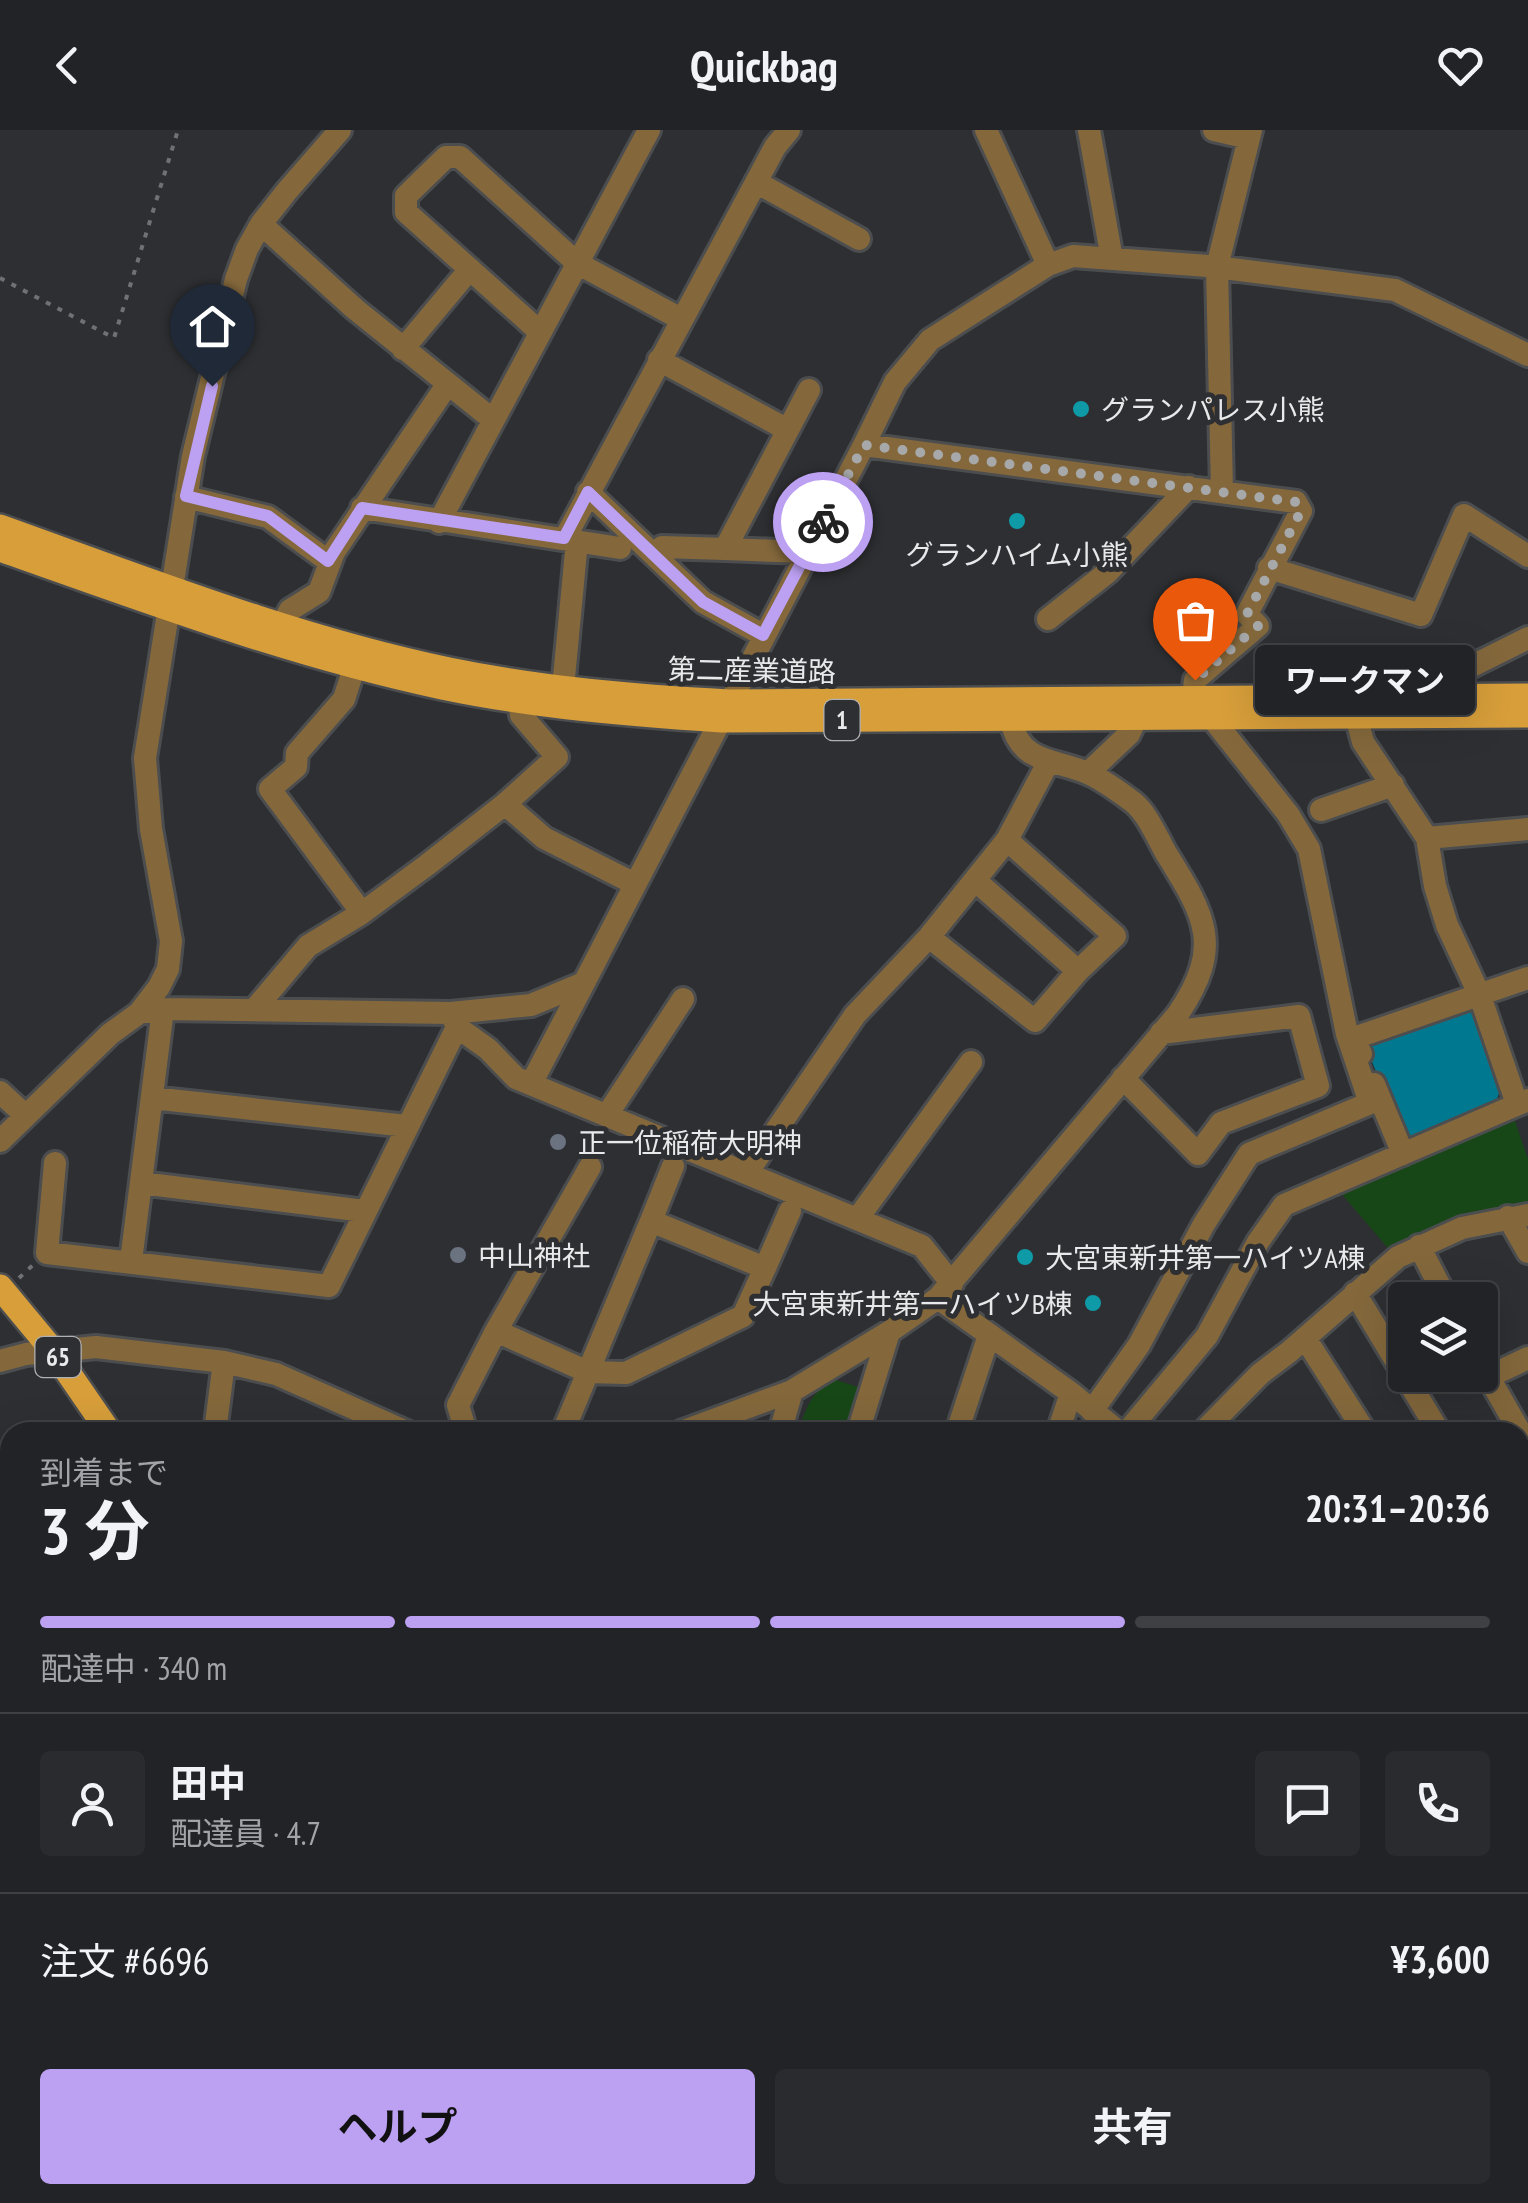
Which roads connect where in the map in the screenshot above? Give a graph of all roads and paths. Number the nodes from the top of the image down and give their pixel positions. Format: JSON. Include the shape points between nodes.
{"nodes":[{"id":1,"x":178,"y":130,"type":"edge"},
{"id":2,"x":340,"y":130,"type":"edge"},
{"id":3,"x":649,"y":130,"type":"edge"},
{"id":4,"x":789,"y":130,"type":"edge"},
{"id":5,"x":986,"y":130,"type":"edge"},
{"id":6,"x":1089,"y":130,"type":"edge"},
{"id":7,"x":1214,"y":130,"type":"edge"},
{"id":8,"x":1250,"y":134,"type":"edge"},
{"id":9,"x":756,"y":182,"type":"junction"},
{"id":10,"x":261,"y":224,"type":"junction"},
{"id":11,"x":859,"y":239,"type":"dead end"},
{"id":12,"x":1112,"y":259,"type":"junction"},
{"id":13,"x":577,"y":263,"type":"junction"},
{"id":14,"x":1048,"y":265,"type":"junction"},
{"id":15,"x":1217,"y":267,"type":"junction"},
{"id":16,"x":470,"y":269,"type":"junction"},
{"id":17,"x":0,"y":278,"type":"edge"},
{"id":18,"x":682,"y":319,"type":"junction"},
{"id":19,"x":540,"y":332,"type":"junction"},
{"id":20,"x":403,"y":350,"type":"junction"},
{"id":21,"x":1528,"y":354,"type":"edge"},
{"id":22,"x":659,"y":360,"type":"junction"},
{"id":23,"x":447,"y":386,"type":"junction"},
{"id":24,"x":809,"y":390,"type":"dead end"},
{"id":25,"x":492,"y":420,"type":"junction"},
{"id":26,"x":788,"y":430,"type":"junction"},
{"id":27,"x":864,"y":445,"type":"junction"},
{"id":28,"x":1189,"y":487,"type":"junction"},
{"id":29,"x":1222,"y":490,"type":"junction"},
{"id":30,"x":588,"y":492,"type":"junction"},
{"id":31,"x":186,"y":496,"type":"junction"},
{"id":32,"x":362,"y":508,"type":"junction"},
{"id":33,"x":439,"y":522,"type":"junction"},
{"id":34,"x":0,"y":528,"type":"edge"},
{"id":35,"x":571,"y":539,"type":"junction"},
{"id":36,"x":662,"y":546,"type":"dead end"},
{"id":37,"x":620,"y":548,"type":"dead end"},
{"id":38,"x":0,"y":549,"type":"edge"},
{"id":39,"x":725,"y":549,"type":"junction"},
{"id":40,"x":806,"y":552,"type":"junction"},
{"id":41,"x":1528,"y":556,"type":"edge"},
{"id":42,"x":328,"y":561,"type":"junction"},
{"id":43,"x":1269,"y":568,"type":"junction"},
{"id":44,"x":170,"y":598,"type":"junction"},
{"id":45,"x":1048,"y":619,"type":"dead end"},
{"id":46,"x":282,"y":626,"type":"junction"},
{"id":47,"x":763,"y":635,"type":"junction"},
{"id":48,"x":1528,"y":638,"type":"edge"},
{"id":49,"x":355,"y":666,"type":"junction"},
{"id":50,"x":563,"y":688,"type":"junction"},
{"id":51,"x":1442,"y":696,"type":"junction"},
{"id":52,"x":1528,"y":696,"type":"edge"},
{"id":53,"x":1193,"y":698,"type":"junction"},
{"id":54,"x":519,"y":700,"type":"junction"},
{"id":55,"x":725,"y":711,"type":"junction"},
{"id":56,"x":1528,"y":715,"type":"edge"},
{"id":57,"x":1356,"y":716,"type":"junction"},
{"id":58,"x":1212,"y":718,"type":"junction"},
{"id":59,"x":1136,"y":719,"type":"junction"},
{"id":60,"x":1012,"y":720,"type":"junction"},
{"id":61,"x":1049,"y":761,"type":"junction"},
{"id":62,"x":1088,"y":773,"type":"junction"},
{"id":63,"x":1393,"y":784,"type":"junction"},
{"id":64,"x":504,"y":804,"type":"junction"},
{"id":65,"x":1321,"y":810,"type":"dead end"},
{"id":66,"x":1528,"y":829,"type":"edge"},
{"id":67,"x":1427,"y":838,"type":"junction"},
{"id":68,"x":1007,"y":840,"type":"junction"},
{"id":69,"x":976,"y":882,"type":"junction"},
{"id":70,"x":636,"y":884,"type":"junction"},
{"id":71,"x":362,"y":914,"type":"junction"},
{"id":72,"x":929,"y":937,"type":"junction"},
{"id":73,"x":1078,"y":971,"type":"junction"},
{"id":74,"x":1528,"y":978,"type":"edge"},
{"id":75,"x":584,"y":983,"type":"junction"},
{"id":76,"x":1480,"y":996,"type":"junction"},
{"id":77,"x":683,"y":999,"type":"dead end"},
{"id":78,"x":164,"y":1009,"type":"junction"},
{"id":79,"x":254,"y":1010,"type":"junction"},
{"id":80,"x":138,"y":1012,"type":"junction"},
{"id":81,"x":454,"y":1020,"type":"junction"},
{"id":82,"x":1161,"y":1034,"type":"junction"},
{"id":83,"x":971,"y":1062,"type":"dead end"},
{"id":84,"x":1124,"y":1078,"type":"junction"},
{"id":85,"x":532,"y":1084,"type":"junction"},
{"id":86,"x":0,"y":1092,"type":"edge"},
{"id":87,"x":152,"y":1098,"type":"junction"},
{"id":88,"x":1523,"y":1102,"type":"edge"},
{"id":89,"x":25,"y":1115,"type":"junction"},
{"id":90,"x":607,"y":1115,"type":"junction"},
{"id":91,"x":408,"y":1126,"type":"junction"},
{"id":92,"x":0,"y":1141,"type":"edge"},
{"id":93,"x":1403,"y":1154,"type":"junction"},
{"id":94,"x":56,"y":1163,"type":"dead end"},
{"id":95,"x":673,"y":1166,"type":"dead end"},
{"id":96,"x":590,"y":1167,"type":"dead end"},
{"id":97,"x":747,"y":1173,"type":"junction"},
{"id":98,"x":142,"y":1183,"type":"junction"},
{"id":99,"x":796,"y":1203,"type":"junction"},
{"id":100,"x":364,"y":1211,"type":"junction"},
{"id":101,"x":1518,"y":1216,"type":"edge"},
{"id":102,"x":858,"y":1218,"type":"junction"},
{"id":103,"x":650,"y":1221,"type":"junction"},
{"id":104,"x":1419,"y":1246,"type":"junction"},
{"id":105,"x":1528,"y":1252,"type":"edge"},
{"id":106,"x":47,"y":1253,"type":"junction"},
{"id":107,"x":132,"y":1260,"type":"junction"},
{"id":108,"x":764,"y":1268,"type":"junction"},
{"id":109,"x":1438,"y":1282,"type":"edge"},
{"id":110,"x":2,"y":1289,"type":"edge"},
{"id":111,"x":945,"y":1291,"type":"junction"},
{"id":112,"x":1354,"y":1294,"type":"junction"},
{"id":113,"x":496,"y":1331,"type":"junction"},
{"id":114,"x":889,"y":1332,"type":"junction"},
{"id":115,"x":989,"y":1335,"type":"junction"},
{"id":116,"x":1305,"y":1338,"type":"junction"},
{"id":117,"x":54,"y":1352,"type":"junction"},
{"id":118,"x":1528,"y":1358,"type":"edge"},
{"id":119,"x":0,"y":1362,"type":"edge"},
{"id":120,"x":224,"y":1362,"type":"junction"},
{"id":121,"x":1498,"y":1366,"type":"edge"},
{"id":122,"x":588,"y":1372,"type":"junction"},
{"id":123,"x":792,"y":1391,"type":"junction"},
{"id":124,"x":1497,"y":1392,"type":"edge"},
{"id":125,"x":1071,"y":1393,"type":"junction"},
{"id":126,"x":1092,"y":1410,"type":"junction"},
{"id":127,"x":103,"y":1422,"type":"edge"},
{"id":128,"x":217,"y":1422,"type":"edge"},
{"id":129,"x":385,"y":1422,"type":"edge"},
{"id":130,"x":463,"y":1422,"type":"edge"},
{"id":131,"x":567,"y":1422,"type":"edge"},
{"id":132,"x":708,"y":1422,"type":"edge"},
{"id":133,"x":783,"y":1422,"type":"edge"},
{"id":134,"x":861,"y":1422,"type":"edge"},
{"id":135,"x":961,"y":1422,"type":"edge"},
{"id":136,"x":1061,"y":1422,"type":"edge"},
{"id":137,"x":1107,"y":1422,"type":"edge"},
{"id":138,"x":1135,"y":1422,"type":"edge"},
{"id":139,"x":1213,"y":1422,"type":"edge"},
{"id":140,"x":1359,"y":1422,"type":"edge"},
{"id":141,"x":1434,"y":1422,"type":"edge"},
{"id":142,"x":1514,"y":1422,"type":"edge"}],
"edges":[{"from":1,"to":17,"type":"path","via":[[114,338]]},
{"from":2,"to":10,"type":"street"},
{"from":3,"to":13,"type":"street"},
{"from":4,"to":9,"type":"street"},
{"from":5,"to":14,"type":"street"},
{"from":6,"to":12,"type":"street"},
{"from":7,"to":8,"type":"street"},
{"from":8,"to":15,"type":"street"},
{"from":9,"to":11,"type":"street"},
{"from":9,"to":18,"type":"street"},
{"from":10,"to":20,"type":"street"},
{"from":10,"to":31,"type":"street","via":[[236,279]]},
{"from":12,"to":14,"type":"street","via":[[1074,256]]},
{"from":12,"to":15,"type":"street"},
{"from":13,"to":16,"type":"street","via":[[460,157],[446,157],[406,196],[406,212]]},
{"from":13,"to":18,"type":"street"},
{"from":13,"to":19,"type":"street"},
{"from":14,"to":27,"type":"street","via":[[930,340],[895,382]]},
{"from":15,"to":21,"type":"street","via":[[1395,290]]},
{"from":15,"to":29,"type":"street"},
{"from":16,"to":19,"type":"street"},
{"from":16,"to":20,"type":"street"},
{"from":18,"to":22,"type":"street"},
{"from":19,"to":25,"type":"street"},
{"from":20,"to":23,"type":"street"},
{"from":22,"to":26,"type":"street"},
{"from":22,"to":30,"type":"street"},
{"from":23,"to":25,"type":"street"},
{"from":23,"to":32,"type":"street"},
{"from":24,"to":26,"type":"street"},
{"from":25,"to":33,"type":"street"},
{"from":26,"to":39,"type":"street"},
{"from":27,"to":28,"type":"street"},
{"from":27,"to":40,"type":"street"},
{"from":28,"to":29,"type":"street"},
{"from":28,"to":45,"type":"street","via":[[1108,572]]},
{"from":29,"to":43,"type":"street","via":[[1296,502],[1301,511]]},
{"from":30,"to":35,"type":"street"},
{"from":30,"to":47,"type":"street","via":[[703,602]]},
{"from":31,"to":42,"type":"street","via":[[268,516]]},
{"from":31,"to":44,"type":"street"},
{"from":32,"to":33,"type":"street"},
{"from":32,"to":42,"type":"street"},
{"from":33,"to":35,"type":"street"},
{"from":34,"to":44,"type":"main road","name":"第二産業道路","number":"1"},
{"from":35,"to":37,"type":"street"},
{"from":35,"to":50,"type":"street"},
{"from":36,"to":39,"type":"street"},
{"from":38,"to":44,"type":"main road","name":"第二産業道路","number":"1"},
{"from":39,"to":40,"type":"street"},
{"from":40,"to":47,"type":"street"},
{"from":41,"to":43,"type":"street","via":[[1464,515],[1422,615]]},
{"from":42,"to":46,"type":"street","via":[[319,592],[290,610]]},
{"from":43,"to":53,"type":"street","via":[[1247,614],[1258,626],[1195,680]]},
{"from":44,"to":46,"type":"main road","name":"第二産業道路","number":"1"},
{"from":44,"to":49,"type":"main road","name":"第二産業道路","number":"1"},
{"from":44,"to":80,"type":"street","via":[[145,758],[171,942],[168,969]]},
{"from":46,"to":50,"type":"main road","name":"第二産業道路","number":"1","via":[[449,670]]},
{"from":47,"to":55,"type":"street"},
{"from":48,"to":51,"type":"street","via":[[1454,674]]},
{"from":49,"to":54,"type":"main road","name":"第二産業道路","number":"1"},
{"from":49,"to":71,"type":"street","via":[[344,700],[297,753],[296,767],[270,790]]},
{"from":50,"to":55,"type":"main road","name":"第二産業道路","number":"1"},
{"from":51,"to":52,"type":"main road","name":"第二産業道路","number":"1"},
{"from":51,"to":53,"type":"main road","name":"第二産業道路","number":"1"},
{"from":53,"to":55,"type":"main road","name":"第二産業道路","number":"1"},
{"from":54,"to":55,"type":"main road","name":"第二産業道路","number":"1","via":[[638,715]]},
{"from":54,"to":64,"type":"street","via":[[521,715],[556,757]]},
{"from":55,"to":60,"type":"main road","name":"第二産業道路","number":"1"},
{"from":55,"to":70,"type":"street"},
{"from":56,"to":57,"type":"main road","name":"第二産業道路","number":"1"},
{"from":57,"to":58,"type":"main road","name":"第二産業道路","number":"1"},
{"from":57,"to":63,"type":"street","via":[[1363,742]]},
{"from":58,"to":59,"type":"main road","name":"第二産業道路","number":"1"},
{"from":58,"to":126,"type":"street","via":[[1309,849],[1347,1034],[1370,1102],[1249,1154],[1139,1345]]},
{"from":59,"to":60,"type":"main road","name":"第二産業道路","number":"1"},
{"from":59,"to":62,"type":"street"},
{"from":60,"to":61,"type":"street","via":[[1015,740]]},
{"from":61,"to":62,"type":"street"},
{"from":61,"to":68,"type":"street"},
{"from":62,"to":82,"type":"street","via":[[1138,805],[1204,921],[1206,954],[1195,988]]},
{"from":63,"to":65,"type":"street"},
{"from":63,"to":67,"type":"street"},
{"from":64,"to":70,"type":"street","via":[[544,838]]},
{"from":64,"to":71,"type":"street"},
{"from":66,"to":67,"type":"street"},
{"from":67,"to":76,"type":"street","via":[[1447,925]]},
{"from":68,"to":69,"type":"street"},
{"from":68,"to":73,"type":"street","via":[[1115,936]]},
{"from":69,"to":72,"type":"street"},
{"from":69,"to":73,"type":"street"},
{"from":70,"to":75,"type":"street"},
{"from":71,"to":79,"type":"street","via":[[308,946]]},
{"from":72,"to":73,"type":"street","via":[[1035,1021]]},
{"from":72,"to":97,"type":"street","via":[[855,1016]]},
{"from":74,"to":76,"type":"street"},
{"from":75,"to":81,"type":"street","via":[[531,1005]]},
{"from":75,"to":85,"type":"street"},
{"from":76,"to":88,"type":"street"},
{"from":76,"to":93,"type":"street","via":[[1354,1038]]},
{"from":77,"to":90,"type":"street"},
{"from":78,"to":79,"type":"street"},
{"from":78,"to":80,"type":"street"},
{"from":78,"to":87,"type":"street"},
{"from":79,"to":81,"type":"street"},
{"from":80,"to":89,"type":"street"},
{"from":81,"to":85,"type":"street","via":[[516,1078]]},
{"from":81,"to":91,"type":"street"},
{"from":82,"to":84,"type":"street"},
{"from":82,"to":84,"type":"street","via":[[1299,1016],[1318,1086],[1221,1123],[1198,1154]]},
{"from":83,"to":102,"type":"street"},
{"from":84,"to":111,"type":"street"},
{"from":85,"to":90,"type":"street"},
{"from":86,"to":89,"type":"street"},
{"from":87,"to":91,"type":"street"},
{"from":87,"to":98,"type":"street"},
{"from":88,"to":93,"type":"street"},
{"from":89,"to":92,"type":"street"},
{"from":90,"to":97,"type":"street"},
{"from":91,"to":100,"type":"street"},
{"from":93,"to":138,"type":"street","via":[[1277,1211],[1207,1336]]},
{"from":94,"to":106,"type":"street"},
{"from":95,"to":103,"type":"street"},
{"from":96,"to":113,"type":"street"},
{"from":97,"to":99,"type":"street"},
{"from":98,"to":100,"type":"street"},
{"from":98,"to":107,"type":"street"},
{"from":99,"to":102,"type":"street"},
{"from":99,"to":108,"type":"street"},
{"from":100,"to":107,"type":"street","via":[[328,1286]]},
{"from":101,"to":104,"type":"street"},
{"from":101,"to":105,"type":"street"},
{"from":102,"to":111,"type":"street","via":[[922,1246]]},
{"from":103,"to":108,"type":"street"},
{"from":103,"to":122,"type":"street"},
{"from":104,"to":109,"type":"street"},
{"from":104,"to":112,"type":"street"},
{"from":106,"to":107,"type":"street"},
{"from":106,"to":110,"type":"path"},
{"from":108,"to":122,"type":"street","via":[[744,1316],[626,1373]]},
{"from":110,"to":117,"type":"main road","number":"65"},
{"from":111,"to":114,"type":"street"},
{"from":111,"to":115,"type":"street"},
{"from":112,"to":116,"type":"street"},
{"from":112,"to":141,"type":"street"},
{"from":113,"to":122,"type":"street"},
{"from":113,"to":130,"type":"street","via":[[458,1405]]},
{"from":114,"to":123,"type":"street"},
{"from":114,"to":134,"type":"street"},
{"from":115,"to":125,"type":"street"},
{"from":115,"to":135,"type":"street"},
{"from":116,"to":139,"type":"street"},
{"from":116,"to":140,"type":"street"},
{"from":117,"to":119,"type":"street"},
{"from":117,"to":120,"type":"street","via":[[96,1347]]},
{"from":117,"to":127,"type":"main road","number":"65"},
{"from":118,"to":121,"type":"street"},
{"from":120,"to":128,"type":"street"},
{"from":120,"to":129,"type":"street","via":[[276,1374]]},
{"from":122,"to":131,"type":"street"},
{"from":123,"to":132,"type":"street"},
{"from":123,"to":133,"type":"street"},
{"from":124,"to":142,"type":"street"},
{"from":125,"to":126,"type":"street"},
{"from":125,"to":136,"type":"street"},
{"from":126,"to":137,"type":"street"}]}
